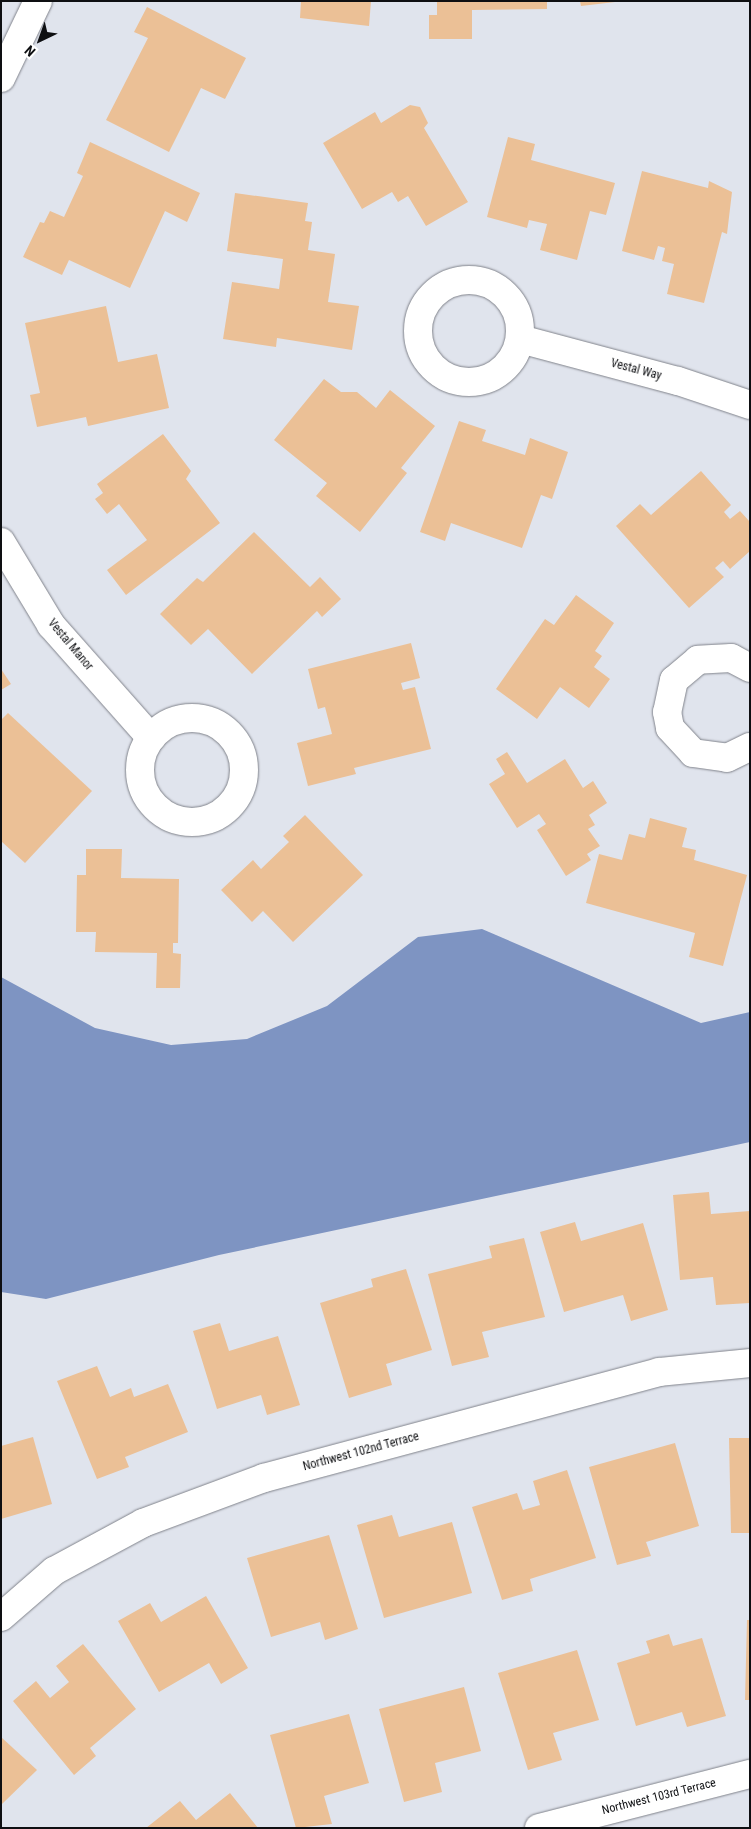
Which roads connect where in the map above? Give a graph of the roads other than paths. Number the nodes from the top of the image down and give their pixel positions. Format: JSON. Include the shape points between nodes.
{"nodes":[{"id":1,"x":38,"y":1,"type":"edge"},
{"id":2,"x":1,"y":78,"type":"edge"},
{"id":3,"x":520,"y":339,"type":"dead end"},
{"id":4,"x":750,"y":405,"type":"edge"},
{"id":5,"x":1,"y":542,"type":"edge"},
{"id":6,"x":748,"y":664,"type":"edge"},
{"id":7,"x":151,"y":738,"type":"dead end"},
{"id":8,"x":750,"y":747,"type":"edge"},
{"id":9,"x":750,"y":1363,"type":"edge"},
{"id":10,"x":1,"y":1617,"type":"edge"},
{"id":11,"x":750,"y":1774,"type":"edge"},
{"id":12,"x":539,"y":1828,"type":"edge"}],
"edges":[{"from":1,"to":2,"type":"street"},
{"from":3,"to":4,"type":"street","name":"Vestal Way"},
{"from":5,"to":7,"type":"street","name":"Vestal Manor","via":[[51,625]]},
{"from":6,"to":8,"type":"street","via":[[714,656],[684,668],[668,696],[667,712],[670,728],[693,753],[727,758]]},
{"from":9,"to":10,"type":"street","name":"Northwest 102nd Terrace","via":[[660,1372],[264,1478],[143,1523],[54,1571]]},
{"from":11,"to":12,"type":"street","name":"Northwest 103rd Terrace"}]}
